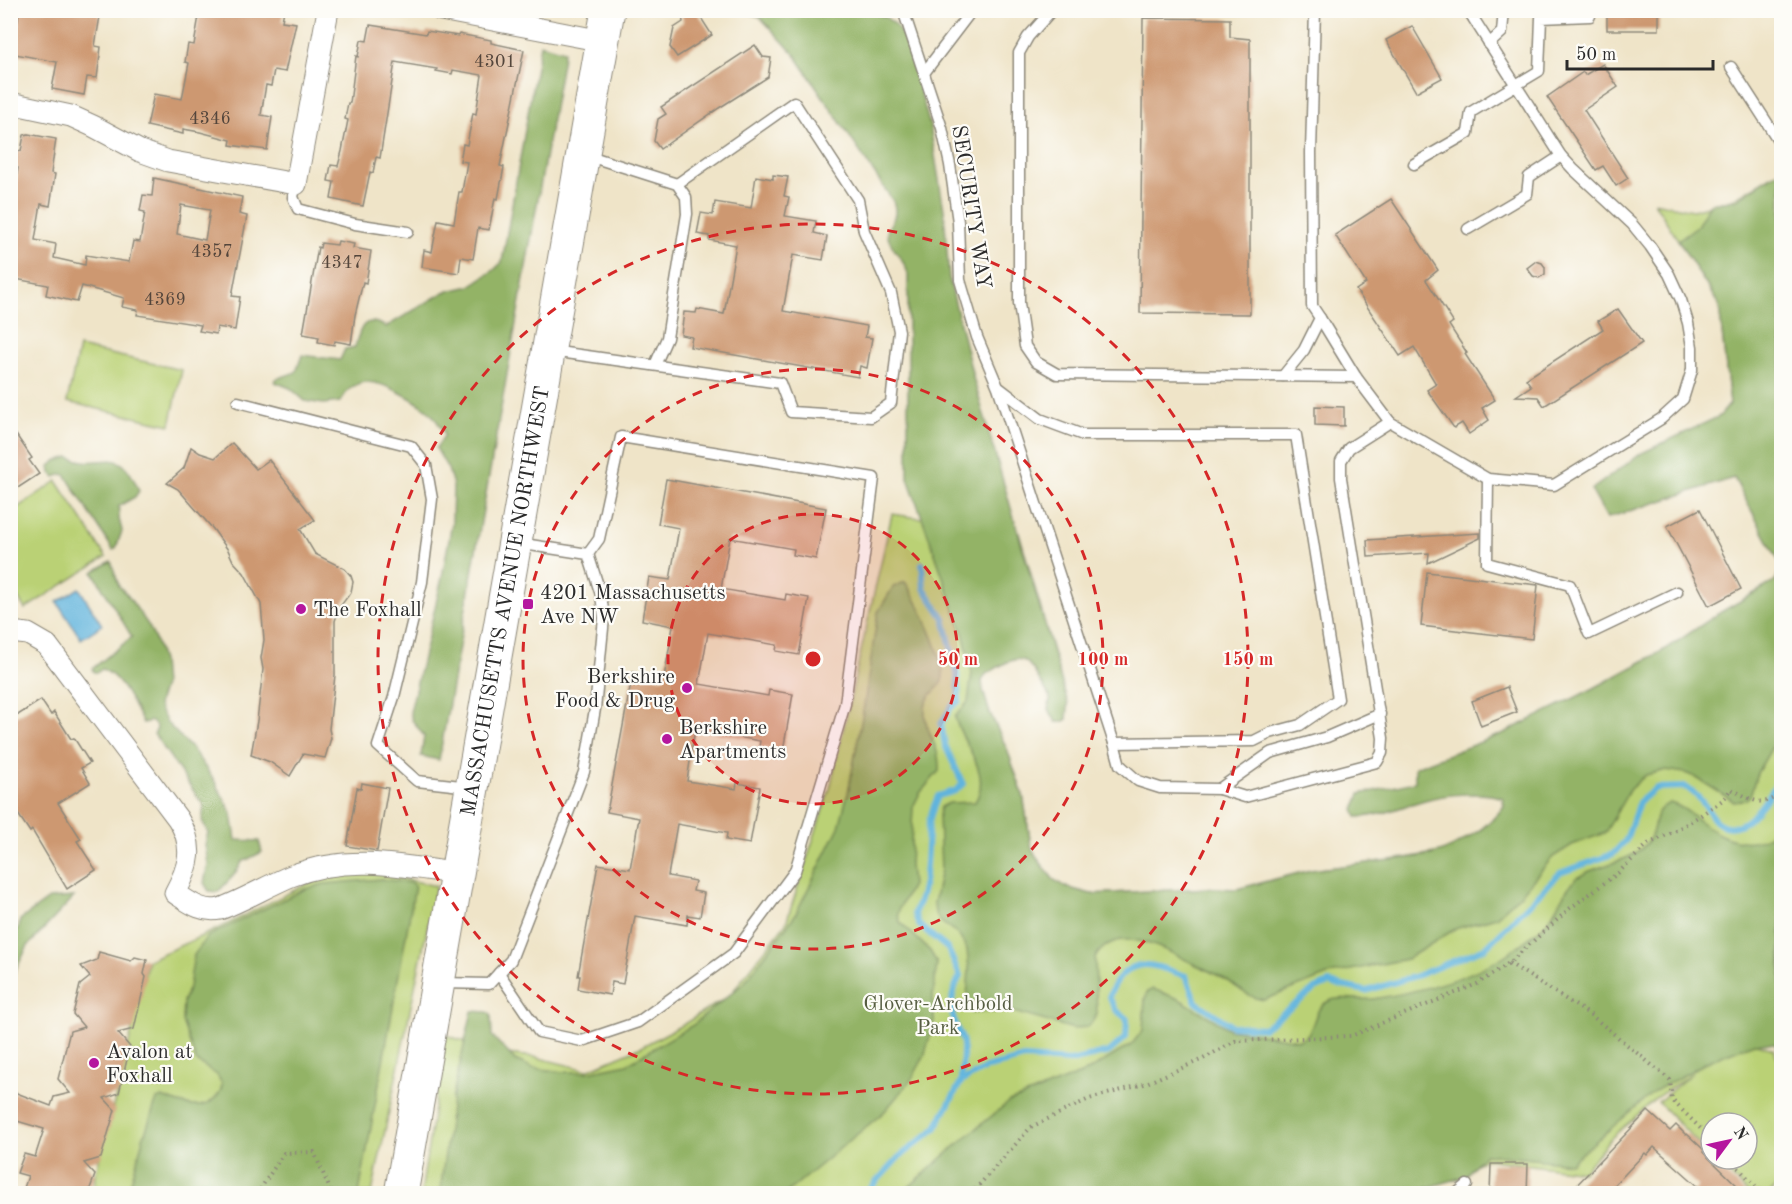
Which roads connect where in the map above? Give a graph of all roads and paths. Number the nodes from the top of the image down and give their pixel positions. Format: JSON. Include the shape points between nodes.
{"nodes":[{"id":1,"x":328,"y":10,"type":"edge"},
{"id":2,"x":441,"y":10,"type":"edge"},
{"id":3,"x":903,"y":10,"type":"edge"},
{"id":4,"x":972,"y":10,"type":"edge"},
{"id":5,"x":1052,"y":10,"type":"edge"},
{"id":6,"x":1315,"y":10,"type":"edge"},
{"id":7,"x":1468,"y":10,"type":"edge"},
{"id":8,"x":1504,"y":10,"type":"edge"},
{"id":9,"x":1590,"y":16,"type":"dead end"},
{"id":10,"x":605,"y":26,"type":"edge"},
{"id":11,"x":1490,"y":44,"type":"junction"},
{"id":12,"x":1731,"y":66,"type":"dead end"},
{"id":13,"x":924,"y":74,"type":"junction"},
{"id":14,"x":1515,"y":86,"type":"junction"},
{"id":15,"x":10,"y":103,"type":"edge"},
{"id":16,"x":1782,"y":146,"type":"edge"},
{"id":17,"x":583,"y":154,"type":"junction"},
{"id":18,"x":1562,"y":156,"type":"junction"},
{"id":19,"x":1414,"y":164,"type":"dead end"},
{"id":20,"x":296,"y":183,"type":"junction"},
{"id":21,"x":677,"y":184,"type":"junction"},
{"id":22,"x":1468,"y":229,"type":"dead end"},
{"id":23,"x":408,"y":232,"type":"dead end"},
{"id":24,"x":1320,"y":318,"type":"junction"},
{"id":25,"x":549,"y":351,"type":"junction"},
{"id":26,"x":655,"y":365,"type":"junction"},
{"id":27,"x":1283,"y":376,"type":"junction"},
{"id":28,"x":1356,"y":377,"type":"junction"},
{"id":29,"x":998,"y":387,"type":"junction"},
{"id":30,"x":238,"y":402,"type":"dead end"},
{"id":31,"x":1390,"y":422,"type":"junction"},
{"id":32,"x":1488,"y":478,"type":"junction"},
{"id":33,"x":516,"y":543,"type":"junction"},
{"id":34,"x":588,"y":554,"type":"junction"},
{"id":35,"x":1677,"y":592,"type":"dead end"},
{"id":36,"x":10,"y":632,"type":"edge"},
{"id":37,"x":1380,"y":714,"type":"junction"},
{"id":38,"x":1114,"y":742,"type":"junction"},
{"id":39,"x":473,"y":788,"type":"junction"},
{"id":40,"x":1219,"y":789,"type":"junction"},
{"id":41,"x":1782,"y":792,"type":"edge"},
{"id":42,"x":458,"y":874,"type":"junction"},
{"id":43,"x":1509,"y":963,"type":"junction"},
{"id":44,"x":500,"y":973,"type":"junction"},
{"id":45,"x":439,"y":983,"type":"junction"},
{"id":46,"x":1699,"y":1127,"type":"edge"},
{"id":47,"x":1741,"y":1171,"type":"edge"},
{"id":48,"x":1467,"y":1185,"type":"dead end"},
{"id":49,"x":258,"y":1194,"type":"edge"},
{"id":50,"x":332,"y":1194,"type":"edge"},
{"id":51,"x":401,"y":1194,"type":"edge"},
{"id":52,"x":971,"y":1194,"type":"edge"},
{"id":53,"x":1456,"y":1194,"type":"edge"},
{"id":54,"x":1763,"y":1194,"type":"edge"}],
"edges":[{"from":1,"to":20,"type":"street"},
{"from":2,"to":10,"type":"street"},
{"from":3,"to":13,"type":"lane","name":"SECURITY WAY"},
{"from":4,"to":13,"type":"lane"},
{"from":5,"to":27,"type":"lane","via":[[1019,53],[1019,303],[1025,346],[1036,362],[1057,374]]},
{"from":6,"to":24,"type":"lane","via":[[1312,306]]},
{"from":7,"to":11,"type":"lane"},
{"from":8,"to":11,"type":"lane","via":[[1502,32]]},
{"from":9,"to":14,"type":"lane","via":[[1541,18],[1539,71]]},
{"from":10,"to":17,"type":"main road","name":"MASSACHUSETTS AVENUE NORTHWEST"},
{"from":11,"to":14,"type":"lane"},
{"from":12,"to":16,"type":"lane"},
{"from":13,"to":29,"type":"lane","name":"SECURITY WAY","via":[[950,165],[958,222],[960,280]]},
{"from":14,"to":18,"type":"lane"},
{"from":14,"to":19,"type":"lane","via":[[1471,112],[1468,133]]},
{"from":15,"to":20,"type":"street","via":[[71,116],[168,161]]},
{"from":17,"to":21,"type":"lane"},
{"from":17,"to":25,"type":"main road","name":"MASSACHUSETTS AVENUE NORTHWEST"},
{"from":18,"to":22,"type":"lane","via":[[1529,177],[1527,194]]},
{"from":18,"to":32,"type":"lane","via":[[1632,224],[1669,274],[1688,323],[1692,370],[1683,399],[1672,411],[1554,485]]},
{"from":20,"to":23,"type":"lane","via":[[293,197],[298,209],[355,224]]},
{"from":21,"to":26,"type":"lane","via":[[686,197],[687,214],[667,338]]},
{"from":21,"to":26,"type":"lane","via":[[794,102],[858,200],[864,231],[891,293],[899,332],[891,403],[871,417],[791,412],[780,383]]},
{"from":24,"to":27,"type":"lane","via":[[1304,350]]},
{"from":24,"to":28,"type":"lane"},
{"from":25,"to":26,"type":"lane"},
{"from":25,"to":33,"type":"main road","name":"MASSACHUSETTS AVENUE NORTHWEST"},
{"from":27,"to":28,"type":"lane"},
{"from":28,"to":31,"type":"lane"},
{"from":29,"to":38,"type":"lane","name":"SECURITY WAY"},
{"from":29,"to":38,"type":"lane","via":[[1040,419],[1083,435],[1296,435],[1338,699],[1300,725],[1254,741]]},
{"from":30,"to":39,"type":"lane","via":[[411,446],[426,465],[432,499],[422,582],[378,746],[417,781]]},
{"from":31,"to":32,"type":"lane"},
{"from":31,"to":37,"type":"lane","via":[[1349,448],[1341,461]]},
{"from":32,"to":35,"type":"lane","via":[[1487,564],[1570,585],[1589,633]]},
{"from":33,"to":34,"type":"lane"},
{"from":33,"to":39,"type":"main road","name":"MASSACHUSETTS AVENUE NORTHWEST"},
{"from":34,"to":44,"type":"lane","via":[[602,595],[604,618],[584,772],[512,960]]},
{"from":34,"to":44,"type":"lane","via":[[598,539],[621,437],[874,478],[842,715],[795,871],[734,954],[638,1022],[582,1041],[540,1032]]},
{"from":36,"to":42,"type":"street","via":[[28,634],[47,645],[178,819],[190,851],[175,893],[195,905],[207,910],[220,909],[292,876],[349,862],[396,864]]},
{"from":37,"to":40,"type":"lane","via":[[1326,737],[1270,753]]},
{"from":37,"to":40,"type":"lane","name":"SECURITY WAY","via":[[1383,738],[1377,762],[1245,797]]},
{"from":38,"to":40,"type":"lane","name":"SECURITY WAY","via":[[1120,765],[1138,781],[1160,788]]},
{"from":39,"to":42,"type":"main road","name":"MASSACHUSETTS AVENUE NORTHWEST"},
{"from":41,"to":43,"type":"path","via":[[1771,801],[1752,802],[1731,789],[1701,815],[1648,844]]},
{"from":42,"to":45,"type":"main road","name":"MASSACHUSETTS AVENUE NORTHWEST"},
{"from":43,"to":46,"type":"path","via":[[1592,1016],[1670,1080],[1672,1100]]},
{"from":43,"to":52,"type":"path","via":[[1477,984],[1351,1036],[1235,1041],[1144,1084],[1089,1099],[1031,1127]]},
{"from":44,"to":45,"type":"lane","via":[[489,984]]},
{"from":45,"to":51,"type":"main road","name":"MASSACHUSETTS AVENUE NORTHWEST"},
{"from":47,"to":54,"type":"path"},
{"from":48,"to":53,"type":"lane"},
{"from":49,"to":50,"type":"path","via":[[284,1154],[314,1152]]}]}
